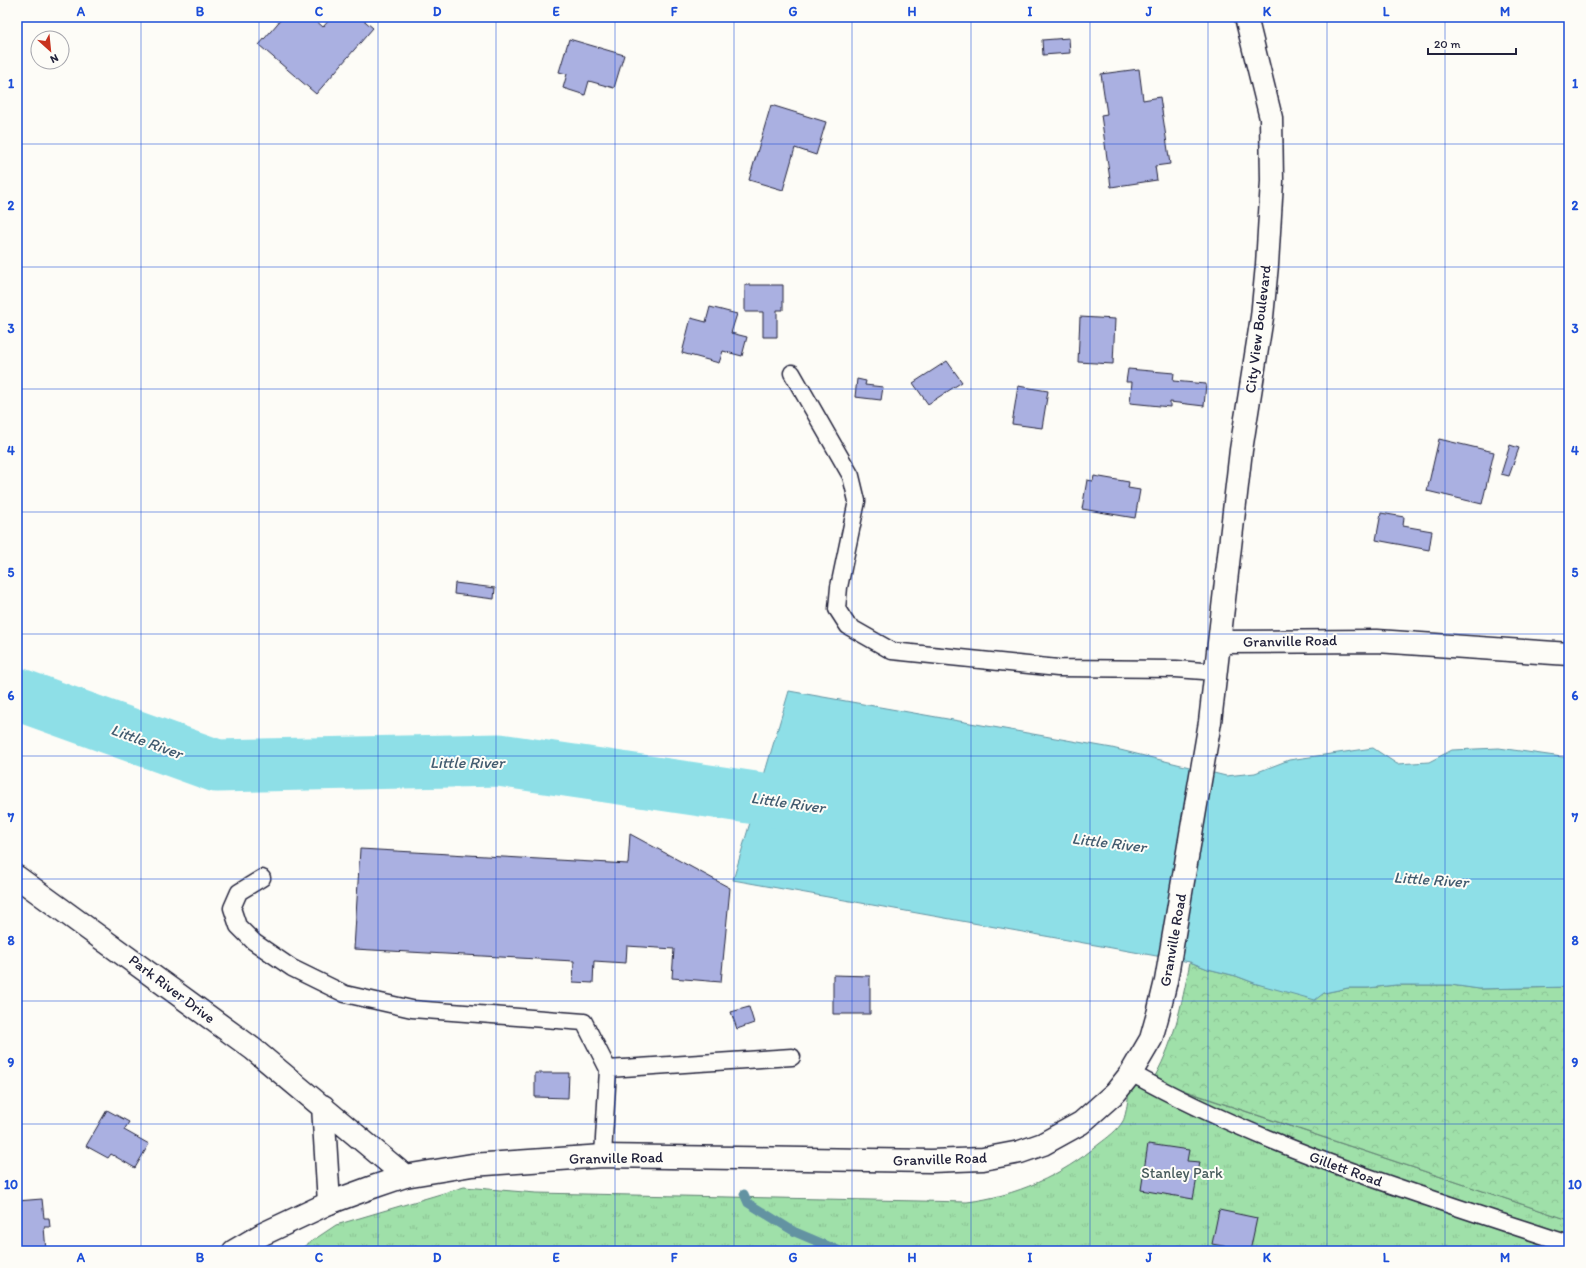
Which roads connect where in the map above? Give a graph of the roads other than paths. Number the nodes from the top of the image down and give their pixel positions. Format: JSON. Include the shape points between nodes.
{"nodes":[{"id":1,"x":1246,"y":17,"type":"edge"},
{"id":2,"x":792,"y":373,"type":"dead end"},
{"id":3,"x":1221,"y":642,"type":"junction"},
{"id":4,"x":1569,"y":654,"type":"edge"},
{"id":5,"x":1217,"y":672,"type":"junction"},
{"id":6,"x":17,"y":877,"type":"edge"},
{"id":7,"x":262,"y":878,"type":"dead end"},
{"id":8,"x":792,"y":1057,"type":"dead end"},
{"id":9,"x":608,"y":1069,"type":"junction"},
{"id":10,"x":1131,"y":1073,"type":"junction"},
{"id":11,"x":323,"y":1106,"type":"junction"},
{"id":12,"x":602,"y":1156,"type":"junction"},
{"id":13,"x":406,"y":1176,"type":"junction"},
{"id":14,"x":329,"y":1203,"type":"junction"},
{"id":15,"x":1569,"y":1244,"type":"edge"},
{"id":16,"x":234,"y":1251,"type":"edge"}],
"edges":[{"from":1,"to":3,"type":"street","name":"City View Boulevard","via":[[1271,118],[1272,181],[1262,317],[1241,450]]},
{"from":2,"to":5,"type":"lane","via":[[851,476],[857,501],[839,587],[837,610],[848,626],[892,651],[1058,668]]},
{"from":3,"to":4,"type":"street","name":"Granville Road","via":[[1377,641]]},
{"from":3,"to":5,"type":"street","name":"Granville Road"},
{"from":5,"to":10,"type":"street","name":"Granville Road","via":[[1167,973],[1151,1039]]},
{"from":6,"to":11,"type":"street","name":"Park River Drive","via":[[234,1035]]},
{"from":7,"to":9,"type":"lane","via":[[239,892],[232,908],[238,926],[254,942],[292,968],[345,994],[412,1009],[584,1022]]},
{"from":8,"to":9,"type":"lane"},
{"from":9,"to":12,"type":"lane"},
{"from":10,"to":12,"type":"street","name":"Granville Road","via":[[1116,1092],[1098,1108],[1063,1133],[1020,1152],[989,1158],[931,1161]]},
{"from":10,"to":15,"type":"lane","name":"Gillett Road","via":[[1181,1101],[1336,1167]]},
{"from":11,"to":13,"type":"street","name":"Park River Drive"},
{"from":11,"to":14,"type":"street"},
{"from":12,"to":13,"type":"street","name":"Granville Road","via":[[472,1165]]},
{"from":13,"to":14,"type":"street","name":"Granville Road"},
{"from":14,"to":16,"type":"street","name":"Granville Road"}]}
